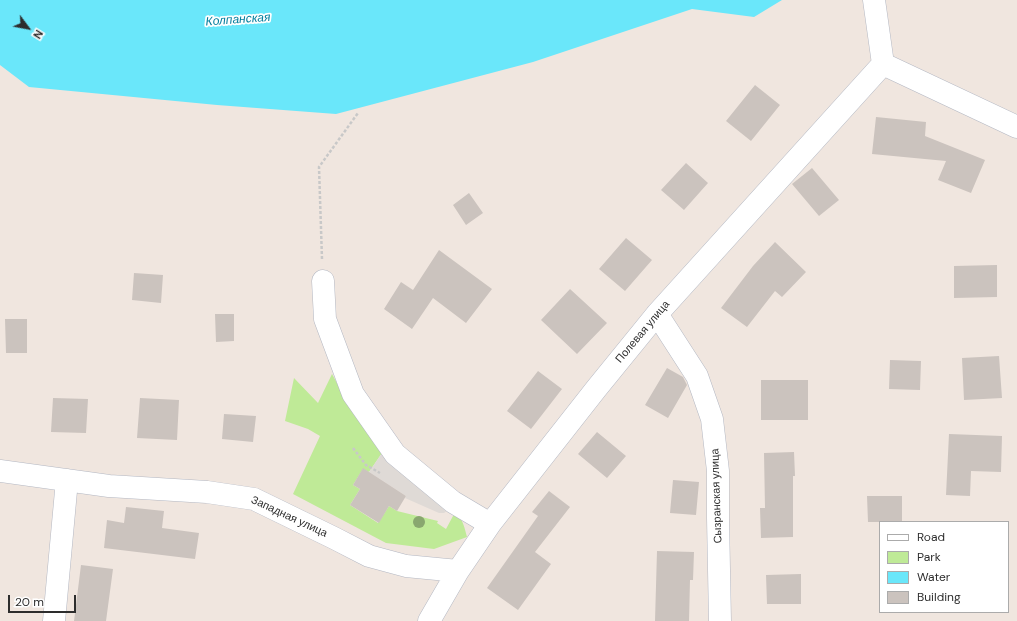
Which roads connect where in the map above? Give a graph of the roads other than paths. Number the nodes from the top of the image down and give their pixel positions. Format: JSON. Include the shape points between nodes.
{"nodes":[{"id":1,"x":874,"y":0,"type":"edge"},
{"id":2,"x":883,"y":64,"type":"junction"},
{"id":3,"x":1017,"y":127,"type":"edge"},
{"id":4,"x":323,"y":281,"type":"road end"},
{"id":5,"x":657,"y":314,"type":"junction"},
{"id":6,"x":0,"y":472,"type":"edge"},
{"id":7,"x":67,"y":480,"type":"junction"},
{"id":8,"x":490,"y":524,"type":"junction"},
{"id":9,"x":458,"y":571,"type":"junction"},
{"id":10,"x":54,"y":621,"type":"edge"},
{"id":11,"x":429,"y":621,"type":"edge"},
{"id":12,"x":720,"y":621,"type":"edge"}],
"edges":[{"from":1,"to":2,"type":"street"},
{"from":2,"to":3,"type":"street"},
{"from":2,"to":5,"type":"street","name":"Полевая улица"},
{"from":4,"to":8,"type":"street","via":[[325,319],[353,394],[395,454],[453,502],[456,508]]},
{"from":5,"to":8,"type":"street","name":"Полевая улица"},
{"from":5,"to":12,"type":"street","name":"Сызранская улица","via":[[697,376],[712,419],[718,471]]},
{"from":6,"to":7,"type":"street","name":"Западная улица"},
{"from":7,"to":9,"type":"street","name":"Западная улица","via":[[109,486],[207,492],[254,499],[369,556],[406,566]]},
{"from":7,"to":10,"type":"street"},
{"from":8,"to":9,"type":"street","name":"Полевая улица"},
{"from":9,"to":11,"type":"street","name":"Полевая улица"}]}
